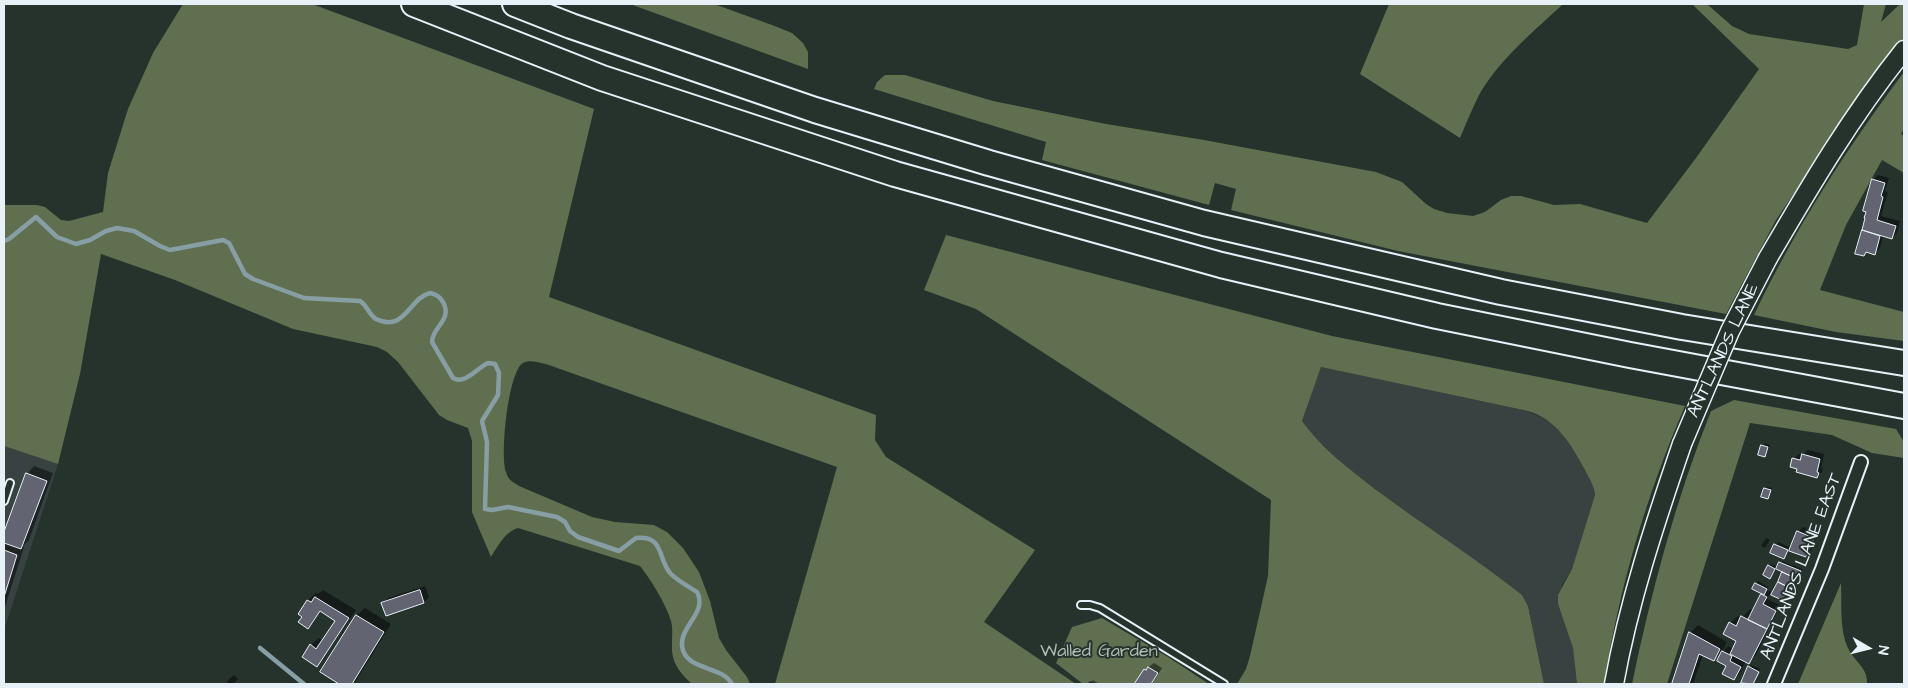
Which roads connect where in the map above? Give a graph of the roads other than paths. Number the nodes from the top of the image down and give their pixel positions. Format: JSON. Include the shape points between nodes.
{"nodes":[{"id":1,"x":414,"y":4,"type":"edge"},
{"id":2,"x":515,"y":4,"type":"edge"},
{"id":3,"x":1904,"y":50,"type":"edge"},
{"id":4,"x":1904,"y":363,"type":"edge"},
{"id":5,"x":1904,"y":406,"type":"edge"},
{"id":6,"x":1861,"y":462,"type":"dead end"},
{"id":7,"x":10,"y":482,"type":"dead end"},
{"id":8,"x":4,"y":501,"type":"edge"},
{"id":9,"x":1081,"y":606,"type":"dead end"},
{"id":10,"x":1224,"y":684,"type":"edge"},
{"id":11,"x":1614,"y":684,"type":"edge"},
{"id":12,"x":1774,"y":684,"type":"edge"}],
"edges":[{"from":1,"to":5,"type":"highway","via":[[602,78],[885,171],[1221,265],[1447,318]]},
{"from":2,"to":4,"type":"highway","via":[[815,110],[1204,224],[1501,292],[1682,327]]},
{"from":3,"to":11,"type":"main road","name":"ANTLANDS LANE","bridge":true,"via":[[1846,128],[1806,192],[1730,331],[1682,444],[1650,538],[1635,587]]},
{"from":6,"to":12,"type":"street","name":"ANTLANDS LANE EAST","via":[[1822,569]]},
{"from":7,"to":8,"type":"lane"},
{"from":9,"to":10,"type":"lane","via":[[1100,608]]}]}
